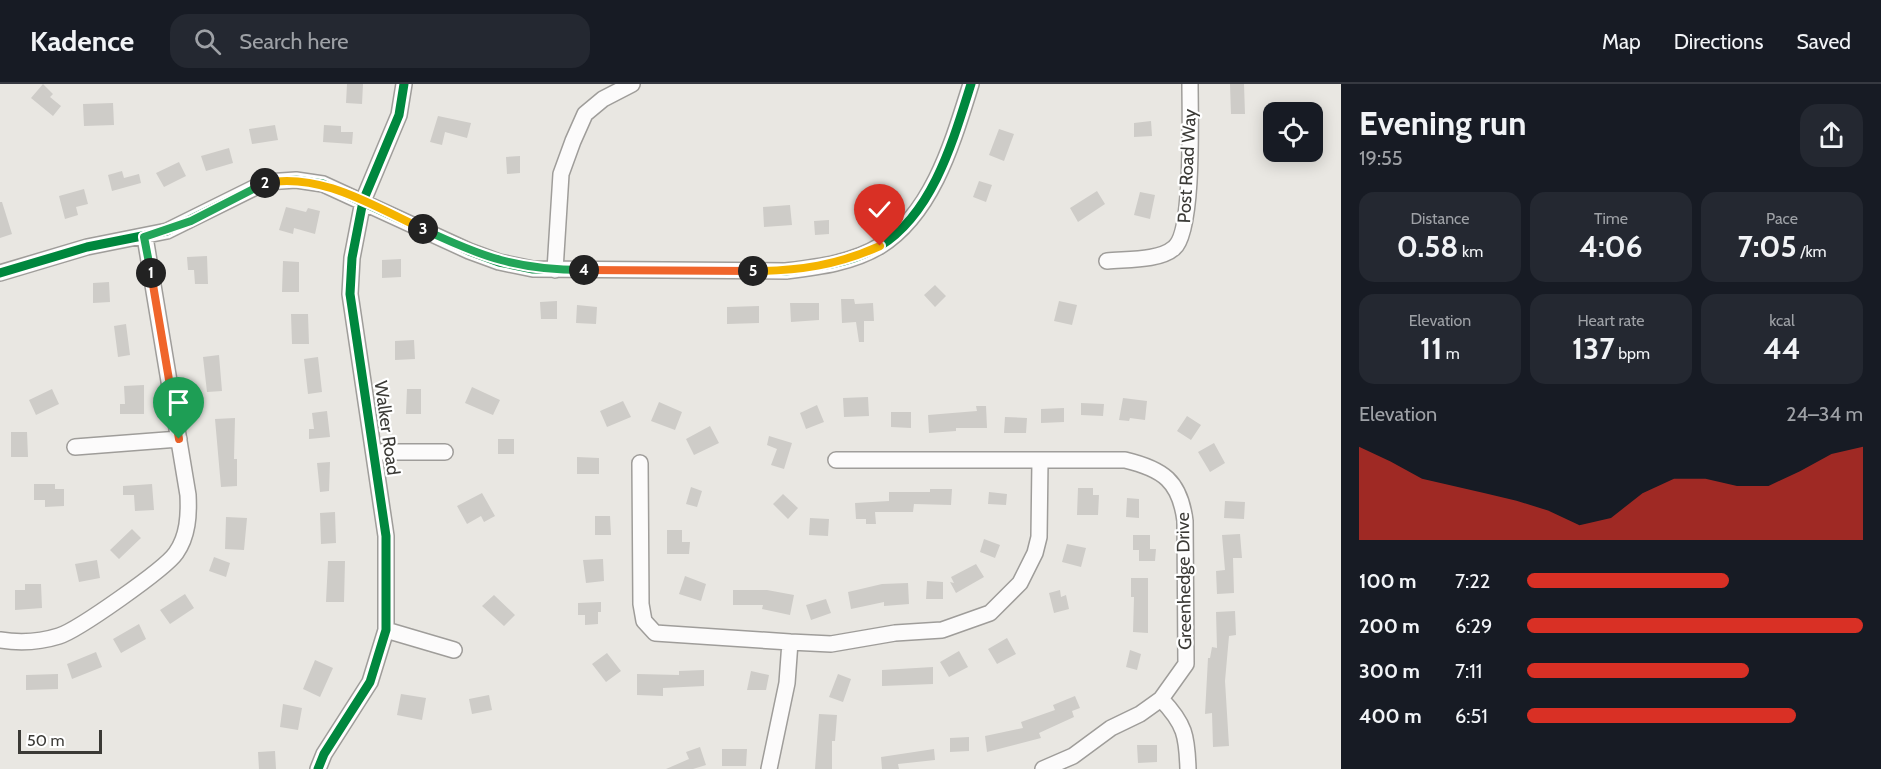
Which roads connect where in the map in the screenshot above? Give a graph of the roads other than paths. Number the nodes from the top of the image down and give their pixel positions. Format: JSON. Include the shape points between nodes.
{"nodes":[{"id":1,"x":404,"y":84,"type":"edge"},
{"id":2,"x":632,"y":84,"type":"edge"},
{"id":3,"x":971,"y":84,"type":"edge"},
{"id":4,"x":1190,"y":84,"type":"edge"},
{"id":5,"x":363,"y":201,"type":"junction"},
{"id":6,"x":144,"y":237,"type":"junction"},
{"id":7,"x":1107,"y":261,"type":"dead end"},
{"id":8,"x":555,"y":270,"type":"junction"},
{"id":9,"x":0,"y":273,"type":"edge"},
{"id":10,"x":179,"y":439,"type":"junction"},
{"id":11,"x":75,"y":447,"type":"dead end"},
{"id":12,"x":374,"y":452,"type":"junction"},
{"id":13,"x":445,"y":452,"type":"dead end"},
{"id":14,"x":836,"y":460,"type":"dead end"},
{"id":15,"x":1040,"y":460,"type":"junction"},
{"id":16,"x":640,"y":463,"type":"dead end"},
{"id":17,"x":386,"y":630,"type":"junction"},
{"id":18,"x":0,"y":640,"type":"edge"},
{"id":19,"x":790,"y":642,"type":"junction"},
{"id":20,"x":454,"y":650,"type":"dead end"},
{"id":21,"x":1161,"y":699,"type":"junction"},
{"id":22,"x":318,"y":769,"type":"edge"},
{"id":23,"x":769,"y":769,"type":"edge"},
{"id":24,"x":1044,"y":769,"type":"edge"},
{"id":25,"x":1188,"y":769,"type":"edge"}],
"edges":[{"from":1,"to":5,"type":"street","name":"Walker Road","via":[[399,115]]},
{"from":2,"to":8,"type":"street","via":[[585,114],[573,141],[561,174]]},
{"from":3,"to":8,"type":"street","via":[[936,180],[922,205],[880,246],[860,255],[786,271]]},
{"from":4,"to":7,"type":"street","name":"Post Road Way","via":[[1183,236],[1164,255]]},
{"from":5,"to":6,"type":"street","via":[[309,181],[266,182],[191,221]]},
{"from":5,"to":8,"type":"street","via":[[499,262]]},
{"from":5,"to":12,"type":"street","name":"Walker Road","via":[[352,258],[350,294]]},
{"from":6,"to":9,"type":"street","via":[[87,247]]},
{"from":6,"to":10,"type":"street"},
{"from":10,"to":11,"type":"street"},
{"from":10,"to":18,"type":"street","via":[[189,520],[177,552],[158,572],[61,636],[22,643]]},
{"from":12,"to":13,"type":"street"},
{"from":12,"to":17,"type":"street","name":"Walker Road","via":[[386,536]]},
{"from":14,"to":15,"type":"street","name":"Greenhedge Drive"},
{"from":15,"to":19,"type":"street","via":[[1039,537],[1035,553],[1020,583],[990,612],[942,630],[831,644]]},
{"from":15,"to":21,"type":"street","name":"Greenhedge Drive","via":[[1125,460],[1152,466],[1176,489],[1185,521],[1186,664]]},
{"from":16,"to":19,"type":"street","via":[[644,621],[655,633]]},
{"from":17,"to":20,"type":"street"},
{"from":17,"to":22,"type":"street","name":"Walker Road","via":[[370,682]]},
{"from":19,"to":23,"type":"street","via":[[788,683]]},
{"from":21,"to":24,"type":"street","name":"Greenhedge Drive","via":[[1073,756]]},
{"from":21,"to":25,"type":"street","via":[[1188,737]]}]}
